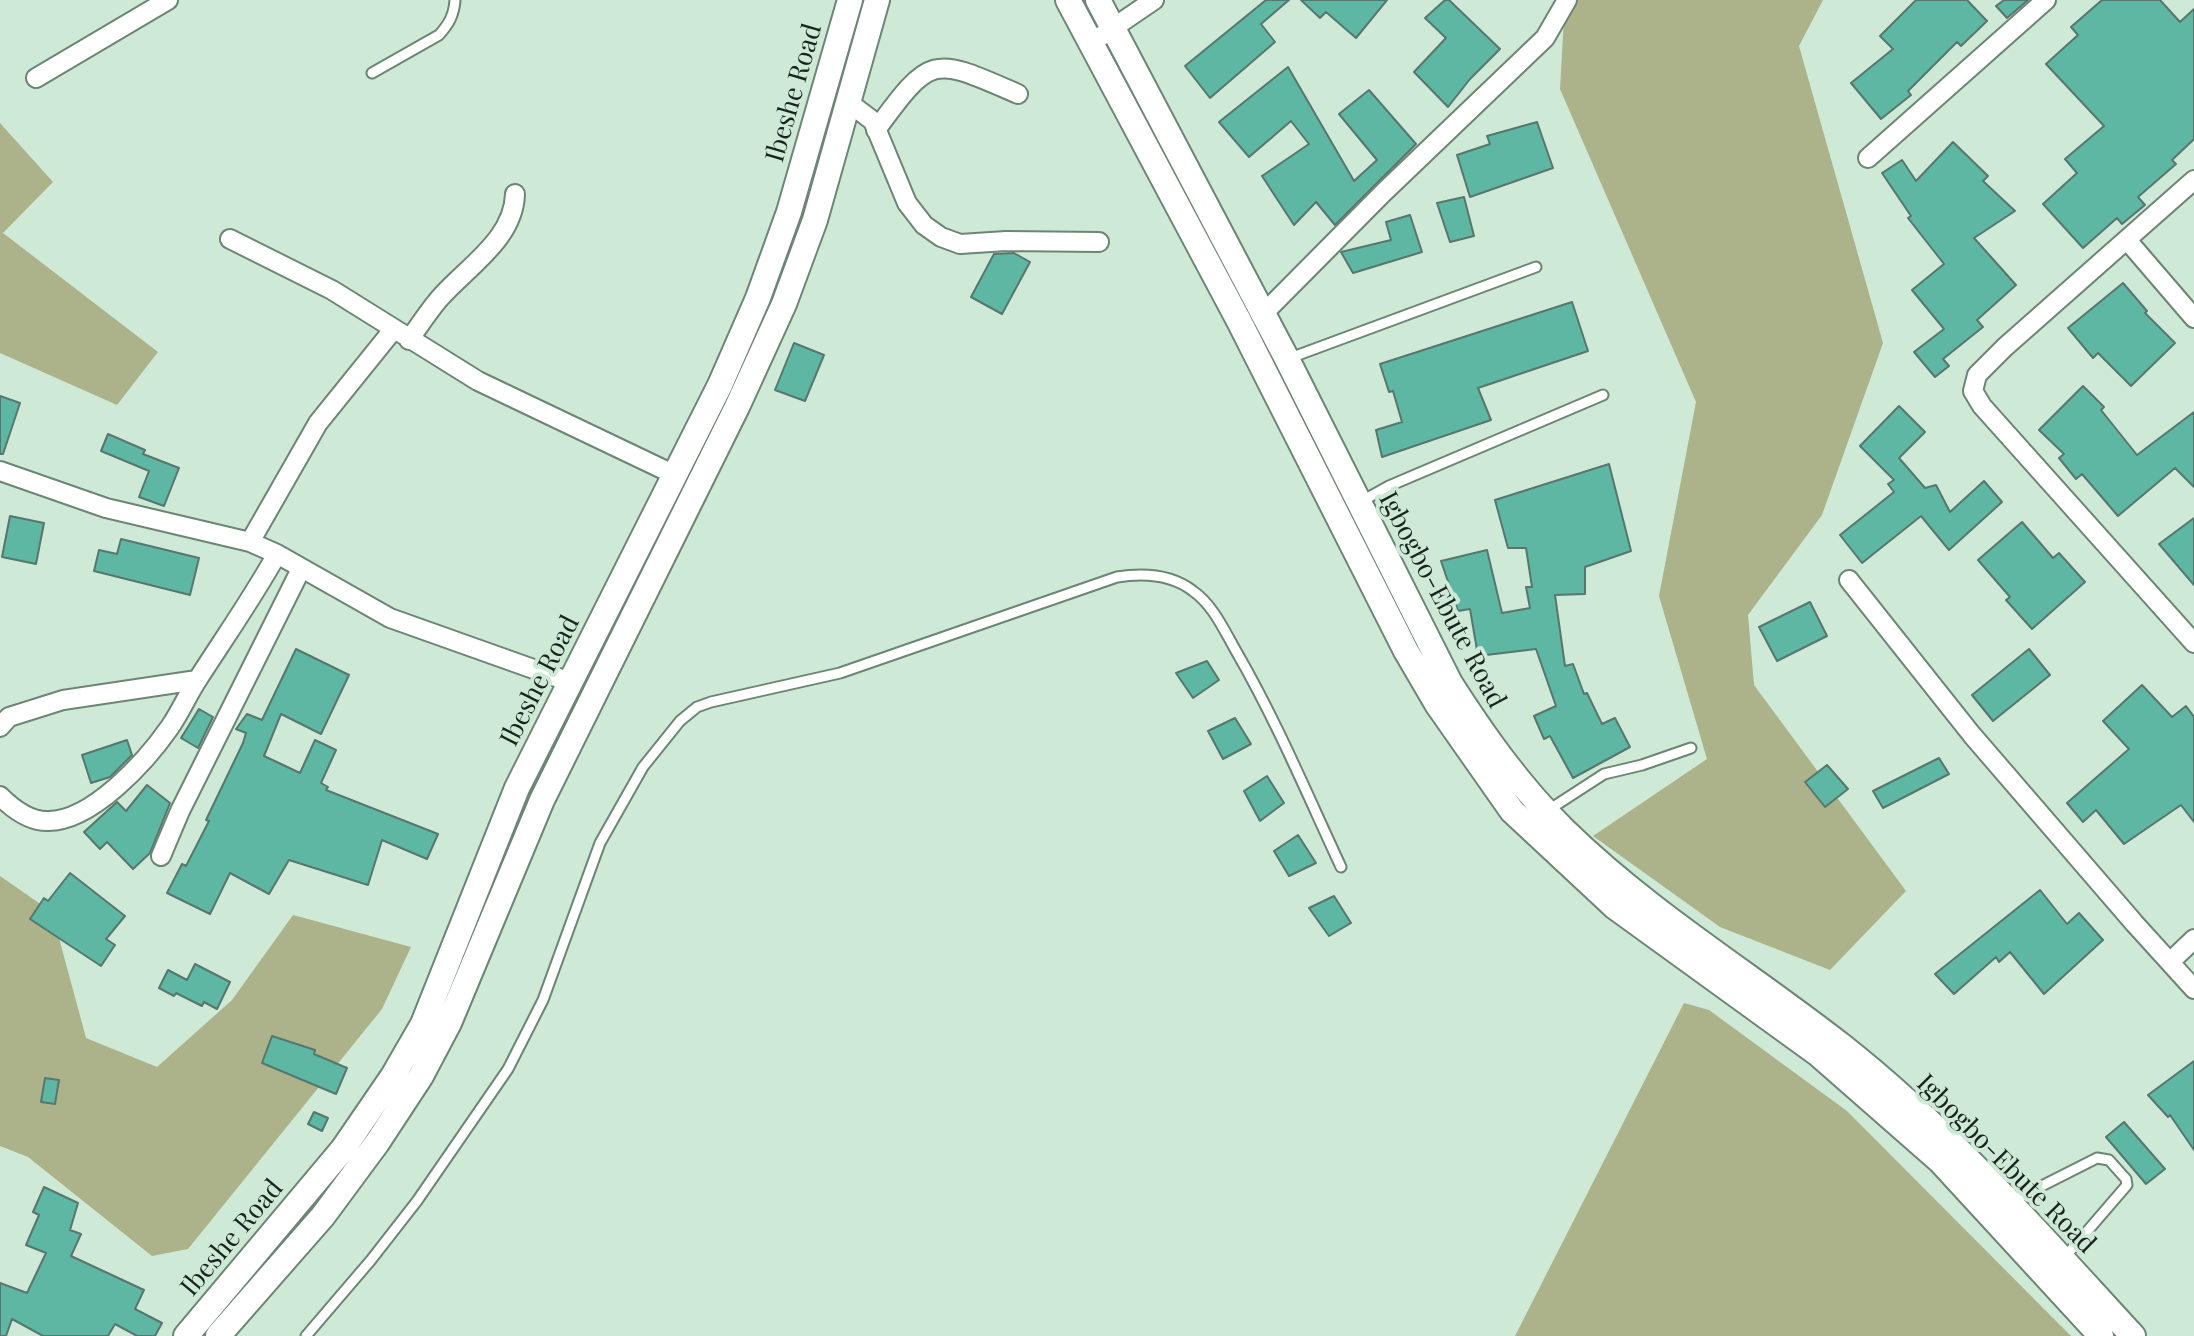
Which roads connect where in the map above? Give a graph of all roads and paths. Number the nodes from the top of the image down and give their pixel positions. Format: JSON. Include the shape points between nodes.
{"nodes":[{"id":1,"x":168,"y":0,"type":"edge"},
{"id":2,"x":455,"y":0,"type":"edge"},
{"id":3,"x":850,"y":0,"type":"edge"},
{"id":4,"x":877,"y":0,"type":"edge"},
{"id":5,"x":1068,"y":0,"type":"edge"},
{"id":6,"x":1098,"y":0,"type":"edge"},
{"id":7,"x":1154,"y":0,"type":"edge"},
{"id":8,"x":1567,"y":0,"type":"edge"},
{"id":9,"x":2046,"y":0,"type":"edge"},
{"id":10,"x":1113,"y":30,"type":"junction"},
{"id":11,"x":1091,"y":43,"type":"junction"},
{"id":12,"x":372,"y":73,"type":"dead end"},
{"id":13,"x":36,"y":78,"type":"dead end"},
{"id":14,"x":1018,"y":94,"type":"dead end"},
{"id":15,"x":848,"y":102,"type":"junction"},
{"id":16,"x":876,"y":130,"type":"junction"},
{"id":17,"x":1868,"y":158,"type":"dead end"},
{"id":18,"x":2194,"y":180,"type":"edge"},
{"id":19,"x":515,"y":194,"type":"dead end"},
{"id":20,"x":230,"y":239,"type":"dead end"},
{"id":21,"x":2127,"y":240,"type":"junction"},
{"id":22,"x":1099,"y":242,"type":"dead end"},
{"id":23,"x":1536,"y":267,"type":"dead end"},
{"id":24,"x":1262,"y":315,"type":"junction"},
{"id":25,"x":2194,"y":318,"type":"edge"},
{"id":26,"x":401,"y":335,"type":"junction"},
{"id":27,"x":1287,"y":359,"type":"junction"},
{"id":28,"x":1603,"y":395,"type":"dead end"},
{"id":29,"x":0,"y":471,"type":"edge"},
{"id":30,"x":675,"y":475,"type":"junction"},
{"id":31,"x":1359,"y":503,"type":"junction"},
{"id":32,"x":250,"y":542,"type":"junction"},
{"id":33,"x":277,"y":554,"type":"junction"},
{"id":34,"x":301,"y":569,"type":"junction"},
{"id":35,"x":1849,"y":580,"type":"dead end"},
{"id":36,"x":2194,"y":643,"type":"edge"},
{"id":37,"x":197,"y":680,"type":"junction"},
{"id":38,"x":570,"y":682,"type":"junction"},
{"id":39,"x":0,"y":727,"type":"edge"},
{"id":40,"x":1691,"y":748,"type":"dead end"},
{"id":41,"x":0,"y":796,"type":"edge"},
{"id":42,"x":1547,"y":811,"type":"junction"},
{"id":43,"x":161,"y":856,"type":"dead end"},
{"id":44,"x":1341,"y":867,"type":"dead end"},
{"id":45,"x":2194,"y":939,"type":"edge"},
{"id":46,"x":2170,"y":962,"type":"junction"},
{"id":47,"x":2194,"y":989,"type":"edge"},
{"id":48,"x":2009,"y":1202,"type":"junction"},
{"id":49,"x":2062,"y":1260,"type":"junction"},
{"id":50,"x":186,"y":1336,"type":"edge"},
{"id":51,"x":218,"y":1336,"type":"edge"},
{"id":52,"x":306,"y":1336,"type":"edge"},
{"id":53,"x":2101,"y":1336,"type":"edge"},
{"id":54,"x":2133,"y":1336,"type":"edge"}],
"edges":[{"from":1,"to":13,"type":"street"},
{"from":2,"to":12,"type":"lane","via":[[454,13],[439,35]]},
{"from":3,"to":30,"type":"main road","name":"Ibeshe Road","via":[[789,212],[758,298]]},
{"from":4,"to":15,"type":"main road","name":"Ibeshe Road"},
{"from":5,"to":11,"type":"main road","name":"Igbogbo-Ebute Road"},
{"from":6,"to":10,"type":"main road","name":"Igbogbo-Ebute Road"},
{"from":7,"to":10,"type":"street"},
{"from":8,"to":24,"type":"street","via":[[1545,38]]},
{"from":9,"to":17,"type":"street"},
{"from":10,"to":11,"type":"street"},
{"from":10,"to":24,"type":"main road","name":"Igbogbo-Ebute Road"},
{"from":11,"to":53,"type":"main road","name":"Igbogbo-Ebute Road","via":[[1406,651],[1512,811],[1615,907],[1818,1054],[1940,1161]]},
{"from":14,"to":16,"type":"street","via":[[970,73],[938,68],[908,86]]},
{"from":15,"to":16,"type":"street","via":[[873,121]]},
{"from":15,"to":51,"type":"main road","name":"Ibeshe Road","via":[[815,220],[784,304],[542,800],[435,1049],[323,1216]]},
{"from":16,"to":22,"type":"street","via":[[907,203],[941,237],[960,244]]},
{"from":18,"to":21,"type":"street"},
{"from":19,"to":26,"type":"street","via":[[509,222],[494,243]]},
{"from":20,"to":26,"type":"street","via":[[332,290]]},
{"from":21,"to":25,"type":"street"},
{"from":21,"to":36,"type":"street","via":[[2005,347],[1977,375],[1973,391]]},
{"from":23,"to":27,"type":"lane"},
{"from":24,"to":27,"type":"main road","name":"Igbogbo-Ebute Road"},
{"from":26,"to":30,"type":"street","via":[[478,381]]},
{"from":26,"to":32,"type":"street","via":[[318,423]]},
{"from":27,"to":31,"type":"main road","name":"Igbogbo-Ebute Road"},
{"from":28,"to":31,"type":"lane"},
{"from":29,"to":32,"type":"street","via":[[106,508]]},
{"from":30,"to":38,"type":"main road","name":"Ibeshe Road"},
{"from":31,"to":42,"type":"main road","name":"Igbogbo-Ebute Road","via":[[1450,683],[1480,731]]},
{"from":32,"to":33,"type":"street"},
{"from":33,"to":34,"type":"street"},
{"from":33,"to":37,"type":"street"},
{"from":34,"to":38,"type":"street","via":[[390,618]]},
{"from":34,"to":43,"type":"street"},
{"from":35,"to":46,"type":"street","via":[[1972,735]]},
{"from":37,"to":39,"type":"street","via":[[63,700],[9,717]]},
{"from":37,"to":41,"type":"street","via":[[141,765],[107,796],[71,817],[46,822],[16,811]]},
{"from":38,"to":50,"type":"main road","name":"Ibeshe Road","via":[[517,788],[423,1024],[393,1076],[343,1149]]},
{"from":40,"to":42,"type":"lane","via":[[1604,774]]},
{"from":42,"to":48,"type":"main road","name":"Igbogbo-Ebute Road","via":[[1642,899],[1842,1046],[1929,1120]]},
{"from":44,"to":52,"type":"lane","via":[[1254,682],[1215,615],[1194,591],[1154,575],[1117,577],[840,673],[697,707],[658,746],[610,824],[543,1000],[508,1069],[417,1201]]},
{"from":45,"to":46,"type":"street"},
{"from":46,"to":47,"type":"street"},
{"from":48,"to":49,"type":"main road","name":"Igbogbo-Ebute Road"},
{"from":48,"to":49,"type":"lane","via":[[2097,1158],[2118,1169],[2127,1185]]},
{"from":49,"to":54,"type":"main road","name":"Igbogbo-Ebute Road"}]}
